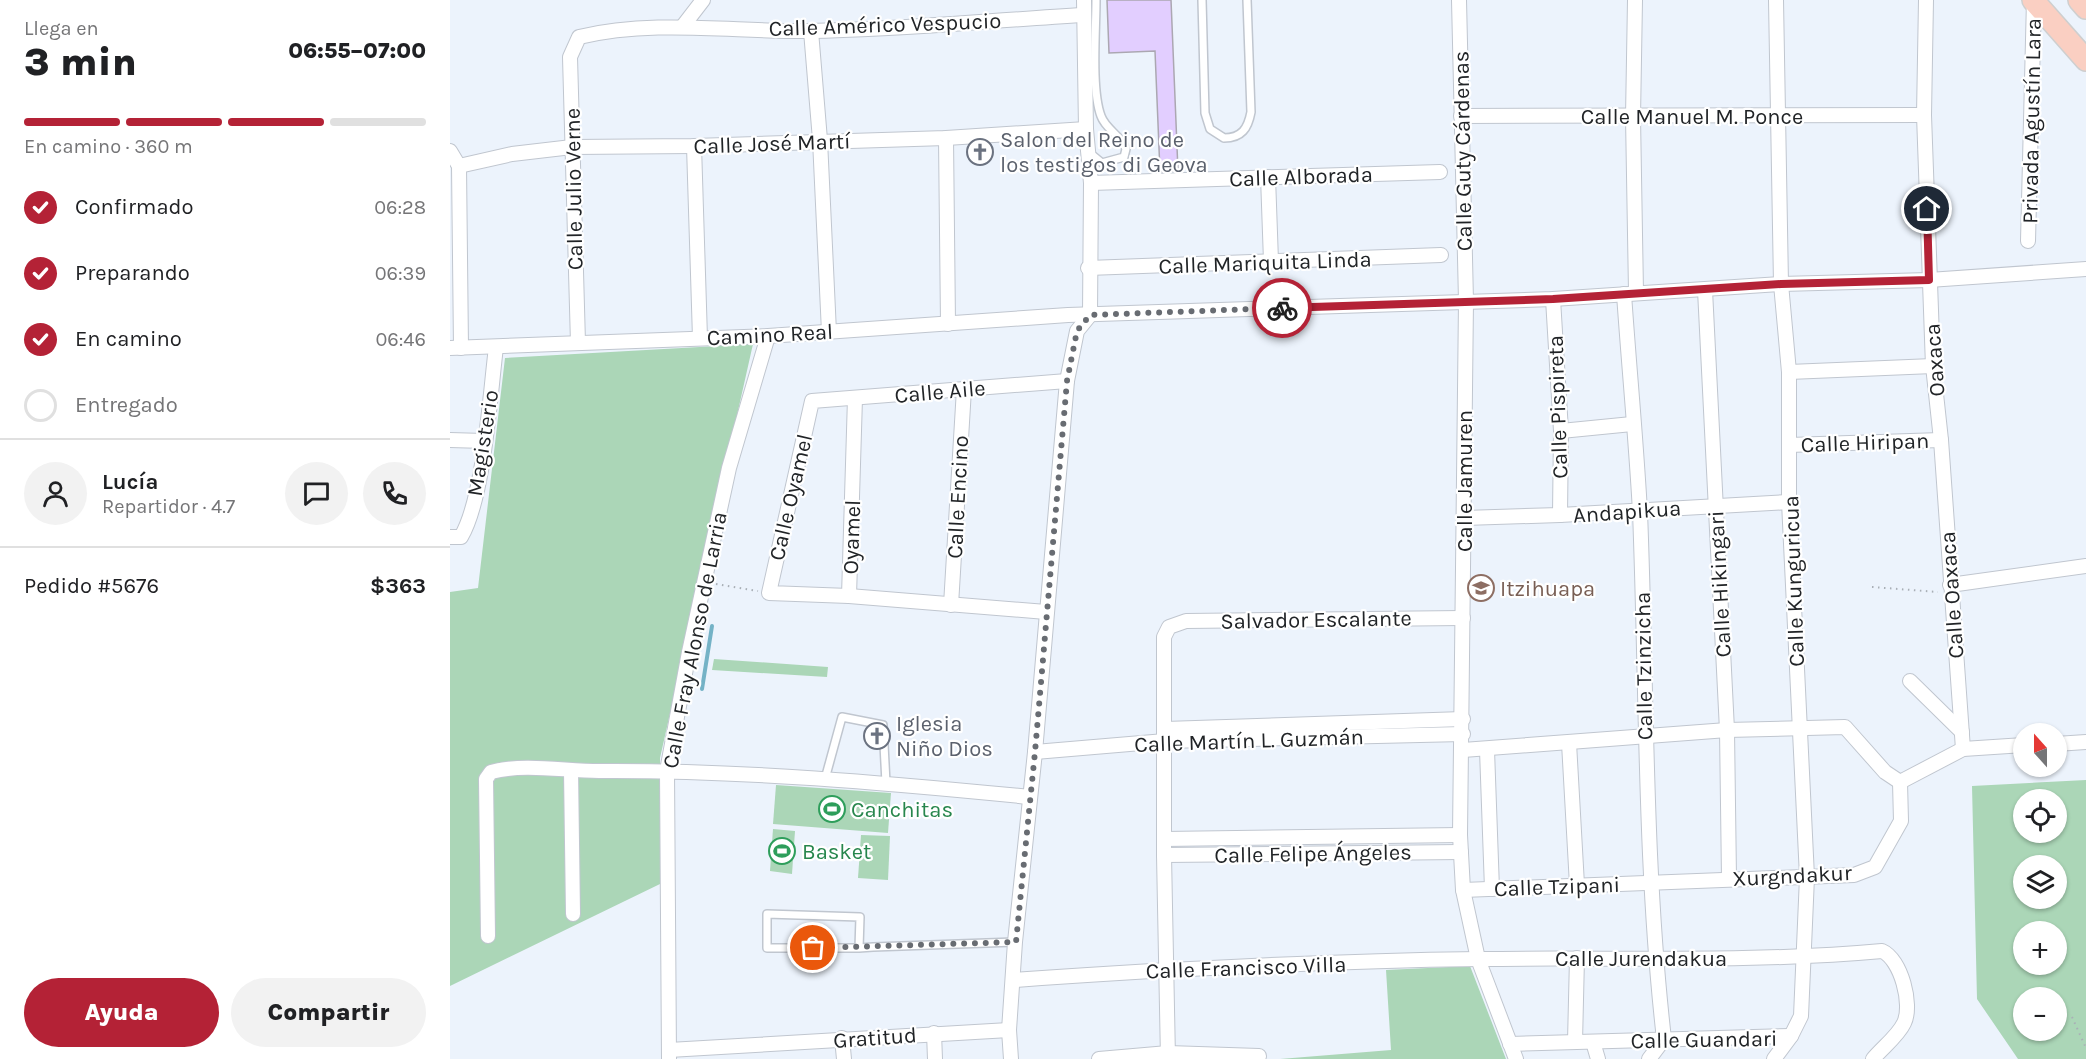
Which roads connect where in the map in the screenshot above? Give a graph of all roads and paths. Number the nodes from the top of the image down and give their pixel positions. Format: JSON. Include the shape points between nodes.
{"nodes":[{"id":1,"x":703,"y":0,"type":"edge"},
{"id":2,"x":1084,"y":0,"type":"edge"},
{"id":3,"x":1096,"y":0,"type":"edge"},
{"id":4,"x":1202,"y":0,"type":"edge"},
{"id":5,"x":1247,"y":0,"type":"edge"},
{"id":6,"x":1459,"y":0,"type":"edge"},
{"id":7,"x":1635,"y":0,"type":"edge"},
{"id":8,"x":1776,"y":0,"type":"edge"},
{"id":9,"x":1926,"y":0,"type":"edge"},
{"id":10,"x":2034,"y":0,"type":"edge"},
{"id":11,"x":2079,"y":0,"type":"edge"},
{"id":12,"x":2086,"y":8,"type":"edge"},
{"id":13,"x":1084,"y":15,"type":"junction"},
{"id":14,"x":682,"y":26,"type":"junction"},
{"id":15,"x":811,"y":31,"type":"junction"},
{"id":16,"x":579,"y":37,"type":"joint"},
{"id":17,"x":2086,"y":60,"type":"edge"},
{"id":18,"x":1924,"y":115,"type":"junction"},
{"id":19,"x":1461,"y":116,"type":"junction"},
{"id":20,"x":1779,"y":116,"type":"junction"},
{"id":21,"x":1632,"y":117,"type":"junction"},
{"id":22,"x":1086,"y":129,"type":"junction"},
{"id":23,"x":946,"y":138,"type":"junction"},
{"id":24,"x":820,"y":140,"type":"junction"},
{"id":25,"x":694,"y":146,"type":"junction"},
{"id":26,"x":572,"y":147,"type":"junction"},
{"id":27,"x":1088,"y":149,"type":"junction"},
{"id":28,"x":450,"y":151,"type":"edge"},
{"id":29,"x":459,"y":166,"type":"junction"},
{"id":30,"x":1440,"y":172,"type":"dead end"},
{"id":31,"x":1268,"y":177,"type":"junction"},
{"id":32,"x":1090,"y":183,"type":"junction"},
{"id":33,"x":2028,"y":241,"type":"dead end"},
{"id":34,"x":1441,"y":255,"type":"dead end"},
{"id":35,"x":1270,"y":261,"type":"junction"},
{"id":36,"x":455,"y":268,"type":"edge"},
{"id":37,"x":1088,"y":268,"type":"junction"},
{"id":38,"x":2086,"y":269,"type":"edge"},
{"id":39,"x":1929,"y":280,"type":"junction"},
{"id":40,"x":1781,"y":284,"type":"junction"},
{"id":41,"x":1705,"y":290,"type":"junction"},
{"id":42,"x":1630,"y":293,"type":"junction"},
{"id":43,"x":1553,"y":299,"type":"junction"},
{"id":44,"x":1466,"y":301,"type":"junction"},
{"id":45,"x":1090,"y":315,"type":"junction"},
{"id":46,"x":948,"y":324,"type":"junction"},
{"id":47,"x":829,"y":332,"type":"junction"},
{"id":48,"x":768,"y":336,"type":"junction"},
{"id":49,"x":700,"y":338,"type":"junction"},
{"id":50,"x":578,"y":343,"type":"junction"},
{"id":51,"x":496,"y":347,"type":"junction"},
{"id":52,"x":455,"y":348,"type":"edge"},
{"id":53,"x":1933,"y":366,"type":"junction"},
{"id":54,"x":1789,"y":372,"type":"junction"},
{"id":55,"x":1067,"y":381,"type":"junction"},
{"id":56,"x":964,"y":389,"type":"junction"},
{"id":57,"x":855,"y":398,"type":"junction"},
{"id":58,"x":812,"y":401,"type":"joint"},
{"id":59,"x":1632,"y":424,"type":"junction"},
{"id":60,"x":1562,"y":431,"type":"junction"},
{"id":61,"x":450,"y":440,"type":"edge"},
{"id":62,"x":1941,"y":440,"type":"junction"},
{"id":63,"x":484,"y":441,"type":"junction"},
{"id":64,"x":1789,"y":445,"type":"junction"},
{"id":65,"x":1789,"y":502,"type":"junction"},
{"id":66,"x":1714,"y":504,"type":"junction"},
{"id":67,"x":1640,"y":510,"type":"junction"},
{"id":68,"x":1560,"y":515,"type":"junction"},
{"id":69,"x":1464,"y":518,"type":"junction"},
{"id":70,"x":455,"y":537,"type":"edge"},
{"id":71,"x":2086,"y":566,"type":"edge"},
{"id":72,"x":704,"y":582,"type":"junction"},
{"id":73,"x":1872,"y":586,"type":"dead end"},
{"id":74,"x":1950,"y":589,"type":"junction"},
{"id":75,"x":769,"y":593,"type":"junction"},
{"id":76,"x":849,"y":596,"type":"junction"},
{"id":77,"x":951,"y":605,"type":"junction"},
{"id":78,"x":1046,"y":612,"type":"junction"},
{"id":79,"x":1463,"y":618,"type":"junction"},
{"id":80,"x":1910,"y":681,"type":"dead end"},
{"id":81,"x":1463,"y":719,"type":"junction"},
{"id":82,"x":1800,"y":727,"type":"junction"},
{"id":83,"x":1314,"y":730,"type":"junction"},
{"id":84,"x":1727,"y":730,"type":"junction"},
{"id":85,"x":1962,"y":732,"type":"junction"},
{"id":86,"x":1462,"y":734,"type":"junction"},
{"id":87,"x":1165,"y":735,"type":"junction"},
{"id":88,"x":1645,"y":736,"type":"junction"},
{"id":89,"x":2086,"y":742,"type":"edge"},
{"id":90,"x":1569,"y":743,"type":"junction"},
{"id":91,"x":2067,"y":743,"type":"edge"},
{"id":92,"x":2013,"y":746,"type":"edge"},
{"id":93,"x":1963,"y":749,"type":"junction"},
{"id":94,"x":1463,"y":750,"type":"junction"},
{"id":95,"x":1487,"y":750,"type":"junction"},
{"id":96,"x":1035,"y":752,"type":"junction"},
{"id":97,"x":571,"y":771,"type":"junction"},
{"id":98,"x":667,"y":771,"type":"junction"},
{"id":99,"x":825,"y":779,"type":"junction"},
{"id":100,"x":1900,"y":782,"type":"junction"},
{"id":101,"x":886,"y":783,"type":"junction"},
{"id":102,"x":1030,"y":797,"type":"junction"},
{"id":103,"x":1461,"y":835,"type":"junction"},
{"id":104,"x":1319,"y":837,"type":"junction"},
{"id":105,"x":1164,"y":840,"type":"junction"},
{"id":106,"x":1461,"y":852,"type":"junction"},
{"id":107,"x":1319,"y":853,"type":"junction"},
{"id":108,"x":1164,"y":855,"type":"junction"},
{"id":109,"x":1807,"y":877,"type":"junction"},
{"id":110,"x":1729,"y":878,"type":"junction"},
{"id":111,"x":1651,"y":882,"type":"junction"},
{"id":112,"x":1578,"y":885,"type":"junction"},
{"id":113,"x":1492,"y":889,"type":"junction"},
{"id":114,"x":1463,"y":890,"type":"junction"},
{"id":115,"x":573,"y":914,"type":"dead end"},
{"id":116,"x":488,"y":936,"type":"dead end"},
{"id":117,"x":1016,"y":942,"type":"junction"},
{"id":118,"x":858,"y":948,"type":"junction"},
{"id":119,"x":1577,"y":958,"type":"junction"},
{"id":120,"x":1655,"y":958,"type":"junction"},
{"id":121,"x":1805,"y":958,"type":"junction"},
{"id":122,"x":1478,"y":959,"type":"junction"},
{"id":123,"x":1168,"y":969,"type":"junction"},
{"id":124,"x":1014,"y":980,"type":"junction"},
{"id":125,"x":2072,"y":1017,"type":"dead end"},
{"id":126,"x":1009,"y":1030,"type":"junction"},
{"id":127,"x":934,"y":1033,"type":"junction"},
{"id":128,"x":1791,"y":1036,"type":"junction"},
{"id":129,"x":842,"y":1038,"type":"junction"},
{"id":130,"x":1664,"y":1039,"type":"junction"},
{"id":131,"x":1575,"y":1042,"type":"junction"},
{"id":132,"x":1593,"y":1042,"type":"junction"},
{"id":133,"x":1510,"y":1044,"type":"junction"},
{"id":134,"x":2086,"y":1048,"type":"edge"},
{"id":135,"x":750,"y":1052,"type":"edge"},
{"id":136,"x":669,"y":1054,"type":"edge"},
{"id":137,"x":1168,"y":1056,"type":"edge"},
{"id":138,"x":1259,"y":1056,"type":"dead end"},
{"id":139,"x":844,"y":1059,"type":"edge"},
{"id":140,"x":934,"y":1059,"type":"edge"},
{"id":141,"x":1011,"y":1059,"type":"edge"},
{"id":142,"x":1099,"y":1059,"type":"edge"},
{"id":143,"x":1515,"y":1059,"type":"edge"},
{"id":144,"x":1598,"y":1059,"type":"edge"},
{"id":145,"x":1649,"y":1059,"type":"edge"},
{"id":146,"x":1774,"y":1059,"type":"edge"},
{"id":147,"x":1873,"y":1059,"type":"edge"}],
"edges":[{"from":1,"to":14,"type":"street"},
{"from":2,"to":13,"type":"street"},
{"from":3,"to":27,"type":"lane","via":[[1098,107],[1108,129],[1126,149],[1124,157],[1102,163]]},
{"from":4,"to":5,"type":"lane","via":[[1205,113],[1210,129],[1224,138],[1241,134],[1251,112]]},
{"from":6,"to":19,"type":"street","name":"Calle Guty Cárdenas"},
{"from":7,"to":21,"type":"street","name":"Calle Tzinzicha"},
{"from":8,"to":20,"type":"street","name":"Calle Kunguricua"},
{"from":9,"to":18,"type":"street","name":"Oaxaca"},
{"from":10,"to":17,"type":"main road"},
{"from":10,"to":33,"type":"street","name":"Privada Agustín Lara"},
{"from":11,"to":12,"type":"main road"},
{"from":13,"to":15,"type":"street","name":"Calle Américo Vespucio"},
{"from":13,"to":22,"type":"street"},
{"from":14,"to":15,"type":"street","name":"Calle Américo Vespucio"},
{"from":14,"to":16,"type":"street","name":"Calle Américo Vespucio"},
{"from":15,"to":24,"type":"street"},
{"from":16,"to":26,"type":"street","name":"Calle Julio Verne","via":[[570,57]]},
{"from":18,"to":20,"type":"street","name":"Calle Manuel M. Ponce"},
{"from":18,"to":39,"type":"street","name":"Oaxaca"},
{"from":19,"to":21,"type":"street","name":"Calle Manuel M. Ponce"},
{"from":19,"to":44,"type":"street","name":"Calle Guty Cárdenas"},
{"from":20,"to":21,"type":"street","name":"Calle Manuel M. Ponce"},
{"from":20,"to":40,"type":"street","name":"Calle Kunguricua"},
{"from":21,"to":42,"type":"street","name":"Calle Tzinzicha"},
{"from":22,"to":23,"type":"street","name":"Calle José Martí"},
{"from":22,"to":27,"type":"street"},
{"from":23,"to":24,"type":"street","name":"Calle José Martí"},
{"from":23,"to":46,"type":"street"},
{"from":24,"to":25,"type":"street","name":"Calle José Martí"},
{"from":24,"to":47,"type":"street"},
{"from":25,"to":26,"type":"street","name":"Calle José Martí"},
{"from":25,"to":49,"type":"street"},
{"from":26,"to":29,"type":"street","name":"Calle José Martí","via":[[512,154]]},
{"from":26,"to":50,"type":"street","name":"Calle Julio Verne"},
{"from":27,"to":32,"type":"street"},
{"from":28,"to":29,"type":"street"},
{"from":29,"to":36,"type":"street"},
{"from":30,"to":31,"type":"street","name":"Calle Alborada"},
{"from":31,"to":32,"type":"street","name":"Calle Alborada"},
{"from":31,"to":35,"type":"street"},
{"from":32,"to":37,"type":"street"},
{"from":34,"to":35,"type":"street","name":"Calle Mariquita Linda"},
{"from":35,"to":37,"type":"street","name":"Calle Mariquita Linda"},
{"from":36,"to":52,"type":"street"},
{"from":37,"to":45,"type":"street"},
{"from":38,"to":39,"type":"street","name":"Camino Real"},
{"from":39,"to":40,"type":"street","name":"Camino Real"},
{"from":39,"to":53,"type":"street","name":"Oaxaca"},
{"from":40,"to":41,"type":"street","name":"Camino Real"},
{"from":40,"to":54,"type":"street","name":"Calle Kunguricua"},
{"from":41,"to":42,"type":"street","name":"Camino Real"},
{"from":41,"to":66,"type":"street","name":"Calle Hikingari"},
{"from":42,"to":43,"type":"street","name":"Camino Real"},
{"from":42,"to":59,"type":"street","name":"Calle Tzinzicha"},
{"from":43,"to":44,"type":"street","name":"Camino Real"},
{"from":43,"to":60,"type":"street","name":"Calle Pispireta"},
{"from":44,"to":45,"type":"street","name":"Camino Real"},
{"from":44,"to":69,"type":"street","name":"Calle Jamuren"},
{"from":45,"to":46,"type":"street","name":"Camino Real"},
{"from":45,"to":55,"type":"street","via":[[1077,331]]},
{"from":46,"to":47,"type":"street","name":"Camino Real"},
{"from":47,"to":48,"type":"street","name":"Camino Real"},
{"from":48,"to":49,"type":"street","name":"Camino Real"},
{"from":48,"to":72,"type":"street","name":"Calle Fray Alonso de Larria","via":[[729,468]]},
{"from":49,"to":50,"type":"street","name":"Camino Real"},
{"from":50,"to":51,"type":"street","name":"Camino Real"},
{"from":51,"to":52,"type":"street","name":"Camino Real"},
{"from":51,"to":63,"type":"street","name":"Magisterio"},
{"from":53,"to":54,"type":"street"},
{"from":53,"to":62,"type":"street","name":"Oaxaca"},
{"from":54,"to":64,"type":"street","name":"Calle Kunguricua"},
{"from":55,"to":56,"type":"street","name":"Calle Aile"},
{"from":55,"to":78,"type":"street"},
{"from":56,"to":57,"type":"street","name":"Calle Aile"},
{"from":56,"to":77,"type":"street","name":"Calle Encino"},
{"from":57,"to":58,"type":"street","name":"Calle Aile"},
{"from":57,"to":76,"type":"street","name":"Oyamel"},
{"from":58,"to":75,"type":"street","name":"Calle Oyamel"},
{"from":59,"to":60,"type":"street"},
{"from":59,"to":67,"type":"street","name":"Calle Tzinzicha"},
{"from":60,"to":68,"type":"street","name":"Calle Pispireta"},
{"from":61,"to":63,"type":"street"},
{"from":62,"to":64,"type":"street","name":"Calle Hiripan"},
{"from":62,"to":74,"type":"street","name":"Calle Oaxaca"},
{"from":63,"to":70,"type":"street","name":"Magisterio","via":[[469,523]]},
{"from":64,"to":65,"type":"street","name":"Calle Kunguricua"},
{"from":65,"to":66,"type":"street","name":"Andapikua"},
{"from":65,"to":82,"type":"street","name":"Calle Kunguricua"},
{"from":66,"to":67,"type":"street","name":"Andapikua"},
{"from":66,"to":84,"type":"street","name":"Calle Hikingari"},
{"from":67,"to":68,"type":"street","name":"Andapikua"},
{"from":67,"to":88,"type":"street","name":"Calle Tzinzicha"},
{"from":68,"to":69,"type":"street","name":"Andapikua"},
{"from":69,"to":79,"type":"street","name":"Calle Jamuren"},
{"from":71,"to":74,"type":"street"},
{"from":72,"to":75,"type":"path"},
{"from":72,"to":98,"type":"street","name":"Calle Fray Alonso de Larria"},
{"from":73,"to":74,"type":"path"},
{"from":74,"to":85,"type":"street","name":"Calle Oaxaca"},
{"from":75,"to":76,"type":"street","name":"Oyamel"},
{"from":76,"to":77,"type":"street"},
{"from":77,"to":78,"type":"street"},
{"from":78,"to":96,"type":"street"},
{"from":79,"to":81,"type":"street","name":"Calle Jamuren"},
{"from":79,"to":87,"type":"street","name":"Salvador Escalante","via":[[1186,621],[1169,627],[1164,637]]},
{"from":80,"to":85,"type":"street"},
{"from":81,"to":83,"type":"street","name":"Calle Martín L. Guzmán"},
{"from":81,"to":86,"type":"street","name":"Calle Jamuren"},
{"from":82,"to":84,"type":"street"},
{"from":82,"to":100,"type":"street","via":[[1845,727],[1885,772]]},
{"from":82,"to":109,"type":"street","name":"Calle Kunguricua"},
{"from":83,"to":86,"type":"street","name":"Calle Martín L. Guzmán"},
{"from":83,"to":87,"type":"street","name":"Calle Martín L. Guzmán"},
{"from":84,"to":88,"type":"street"},
{"from":84,"to":110,"type":"street","name":"Calle Hikingari"},
{"from":85,"to":93,"type":"street","name":"Calle Oaxaca"},
{"from":86,"to":94,"type":"street","name":"Calle Jamuren"},
{"from":87,"to":96,"type":"street","name":"Calle Martín L. Guzmán"},
{"from":87,"to":105,"type":"street"},
{"from":88,"to":90,"type":"street"},
{"from":88,"to":111,"type":"street","name":"Calle Tzinzicha"},
{"from":89,"to":91,"type":"street"},
{"from":90,"to":95,"type":"street"},
{"from":90,"to":112,"type":"street"},
{"from":92,"to":93,"type":"street"},
{"from":93,"to":100,"type":"street"},
{"from":94,"to":95,"type":"street"},
{"from":94,"to":103,"type":"street","name":"Calle Jamuren"},
{"from":95,"to":113,"type":"street"},
{"from":96,"to":102,"type":"street"},
{"from":97,"to":98,"type":"street"},
{"from":97,"to":115,"type":"street"},
{"from":97,"to":116,"type":"street","via":[[508,768],[490,772],[486,780]]},
{"from":98,"to":99,"type":"street"},
{"from":98,"to":136,"type":"street","name":"Calle Fray Alonso de Larria"},
{"from":99,"to":101,"type":"street"},
{"from":99,"to":101,"type":"lane","via":[[842,717],[883,725]]},
{"from":100,"to":109,"type":"street","name":"Xurgndakur","via":[[1901,821],[1875,867],[1854,875]]},
{"from":101,"to":102,"type":"street"},
{"from":102,"to":117,"type":"street"},
{"from":103,"to":104,"type":"street","name":"Calle Felipe Ángeles"},
{"from":103,"to":106,"type":"street","name":"Calle Jamuren"},
{"from":104,"to":105,"type":"street","name":"Calle Felipe Ángeles"},
{"from":104,"to":107,"type":"street"},
{"from":105,"to":108,"type":"street"},
{"from":106,"to":107,"type":"street","name":"Calle Felipe Ángeles"},
{"from":106,"to":114,"type":"street","name":"Calle Jamuren"},
{"from":107,"to":108,"type":"street","name":"Calle Felipe Ángeles"},
{"from":108,"to":123,"type":"street"},
{"from":109,"to":110,"type":"street","name":"Xurgndakur"},
{"from":109,"to":121,"type":"street","name":"Calle Kunguricua"},
{"from":110,"to":111,"type":"street","name":"Xurgndakur"},
{"from":111,"to":112,"type":"street","name":"Calle Tzipani"},
{"from":111,"to":120,"type":"street","name":"Calle Tzinzicha"},
{"from":112,"to":113,"type":"street","name":"Calle Tzipani"},
{"from":113,"to":114,"type":"street","name":"Calle Tzipani"},
{"from":114,"to":122,"type":"street","name":"Calle Jamuren"},
{"from":117,"to":118,"type":"lane"},
{"from":117,"to":124,"type":"street"},
{"from":118,"to":118,"type":"lane","via":[[767,948],[767,914],[860,917]]},
{"from":119,"to":120,"type":"street","name":"Calle Jurendakua"},
{"from":119,"to":122,"type":"street","name":"Calle Jurendakua"},
{"from":119,"to":131,"type":"street"},
{"from":120,"to":121,"type":"street","name":"Calle Jurendakua"},
{"from":120,"to":130,"type":"street","name":"Calle Tzinzicha"},
{"from":121,"to":128,"type":"street","name":"Calle Kunguricua","via":[[1802,1016]]},
{"from":121,"to":147,"type":"street","name":"Calle Jurendakua","via":[[1882,951],[1897,963],[1907,1011],[1904,1024]]},
{"from":122,"to":123,"type":"street","name":"Calle Francisco Villa"},
{"from":122,"to":133,"type":"street","name":"Calle Jamuren"},
{"from":123,"to":124,"type":"street","name":"Calle Francisco Villa"},
{"from":123,"to":137,"type":"street"},
{"from":124,"to":126,"type":"street"},
{"from":125,"to":134,"type":"path"},
{"from":126,"to":127,"type":"street","name":"Gratitud"},
{"from":126,"to":141,"type":"street"},
{"from":127,"to":129,"type":"street","name":"Gratitud"},
{"from":127,"to":140,"type":"street"},
{"from":128,"to":130,"type":"street","name":"Calle Guandari"},
{"from":128,"to":146,"type":"street","name":"Calle Kunguricua"},
{"from":129,"to":135,"type":"street","name":"Gratitud"},
{"from":129,"to":139,"type":"street"},
{"from":130,"to":132,"type":"street","name":"Calle Guandari"},
{"from":130,"to":145,"type":"street"},
{"from":131,"to":132,"type":"street","name":"Calle Guandari"},
{"from":131,"to":133,"type":"street","name":"Calle Guandari"},
{"from":132,"to":144,"type":"street"},
{"from":133,"to":143,"type":"street","name":"Calle Jamuren"},
{"from":135,"to":136,"type":"street","name":"Gratitud"},
{"from":137,"to":138,"type":"street"},
{"from":137,"to":142,"type":"street"}]}
